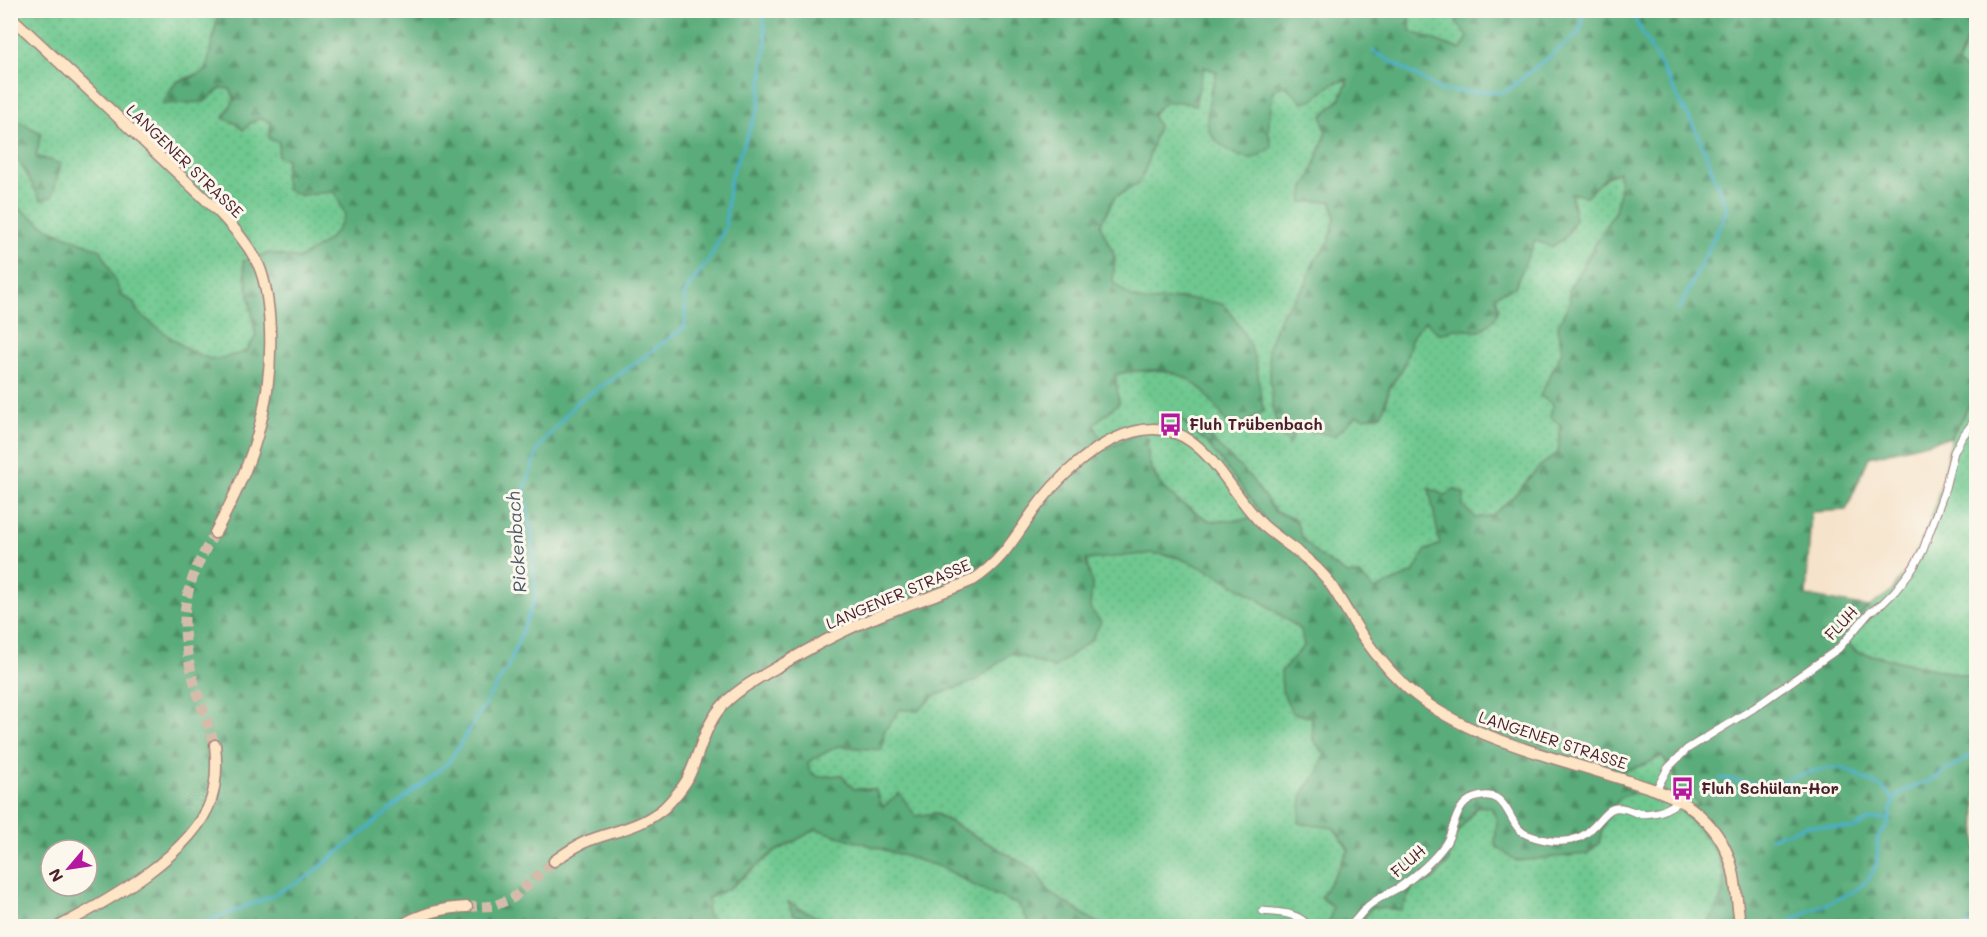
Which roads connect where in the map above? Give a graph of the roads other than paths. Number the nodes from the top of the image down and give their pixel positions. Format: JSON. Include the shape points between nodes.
{"nodes":[{"id":1,"x":10,"y":16,"type":"edge"},
{"id":2,"x":1977,"y":419,"type":"edge"},
{"id":3,"x":215,"y":532,"type":"tunnel mouth"},
{"id":4,"x":215,"y":745,"type":"tunnel mouth"},
{"id":5,"x":1656,"y":789,"type":"junction"},
{"id":6,"x":1680,"y":800,"type":"junction"},
{"id":7,"x":555,"y":861,"type":"tunnel mouth"},
{"id":8,"x":467,"y":907,"type":"tunnel mouth"},
{"id":9,"x":1263,"y":911,"type":"dead end"},
{"id":10,"x":60,"y":927,"type":"edge"},
{"id":11,"x":400,"y":927,"type":"edge"},
{"id":12,"x":1308,"y":927,"type":"edge"},
{"id":13,"x":1350,"y":927,"type":"edge"},
{"id":14,"x":1741,"y":927,"type":"edge"}],
"edges":[{"from":1,"to":3,"type":"main road","name":"LANGENER STRASSE","via":[[218,211],[259,267],[269,308],[268,390],[254,448]]},
{"from":2,"to":5,"type":"street","name":"FLUH","via":[[1954,452],[1923,550],[1895,591],[1869,613],[1838,649],[1687,749],[1668,768]]},
{"from":4,"to":10,"type":"main road","via":[[216,782],[194,831],[158,865]]},
{"from":5,"to":6,"type":"main road","name":"LANGENER STRASSE"},
{"from":5,"to":7,"type":"main road","name":"LANGENER STRASSE","via":[[1492,738],[1428,704],[1391,673],[1325,577],[1263,524],[1197,445],[1168,430],[1148,429],[1112,440],[1084,458],[1045,496],[999,560],[980,576],[838,634],[745,687],[718,711],[687,780],[664,808],[629,829],[569,850]]},
{"from":6,"to":13,"type":"street","name":"FLUH","via":[[1654,813],[1612,809],[1577,839],[1547,841],[1525,834],[1499,799],[1471,798],[1464,803],[1436,856],[1403,885],[1369,906]]},
{"from":6,"to":14,"type":"main road","name":"LANGENER STRASSE","via":[[1704,818],[1723,844],[1734,876]]},
{"from":8,"to":11,"type":"main road","via":[[428,912]]},
{"from":9,"to":12,"type":"street","via":[[1299,917]]}]}
